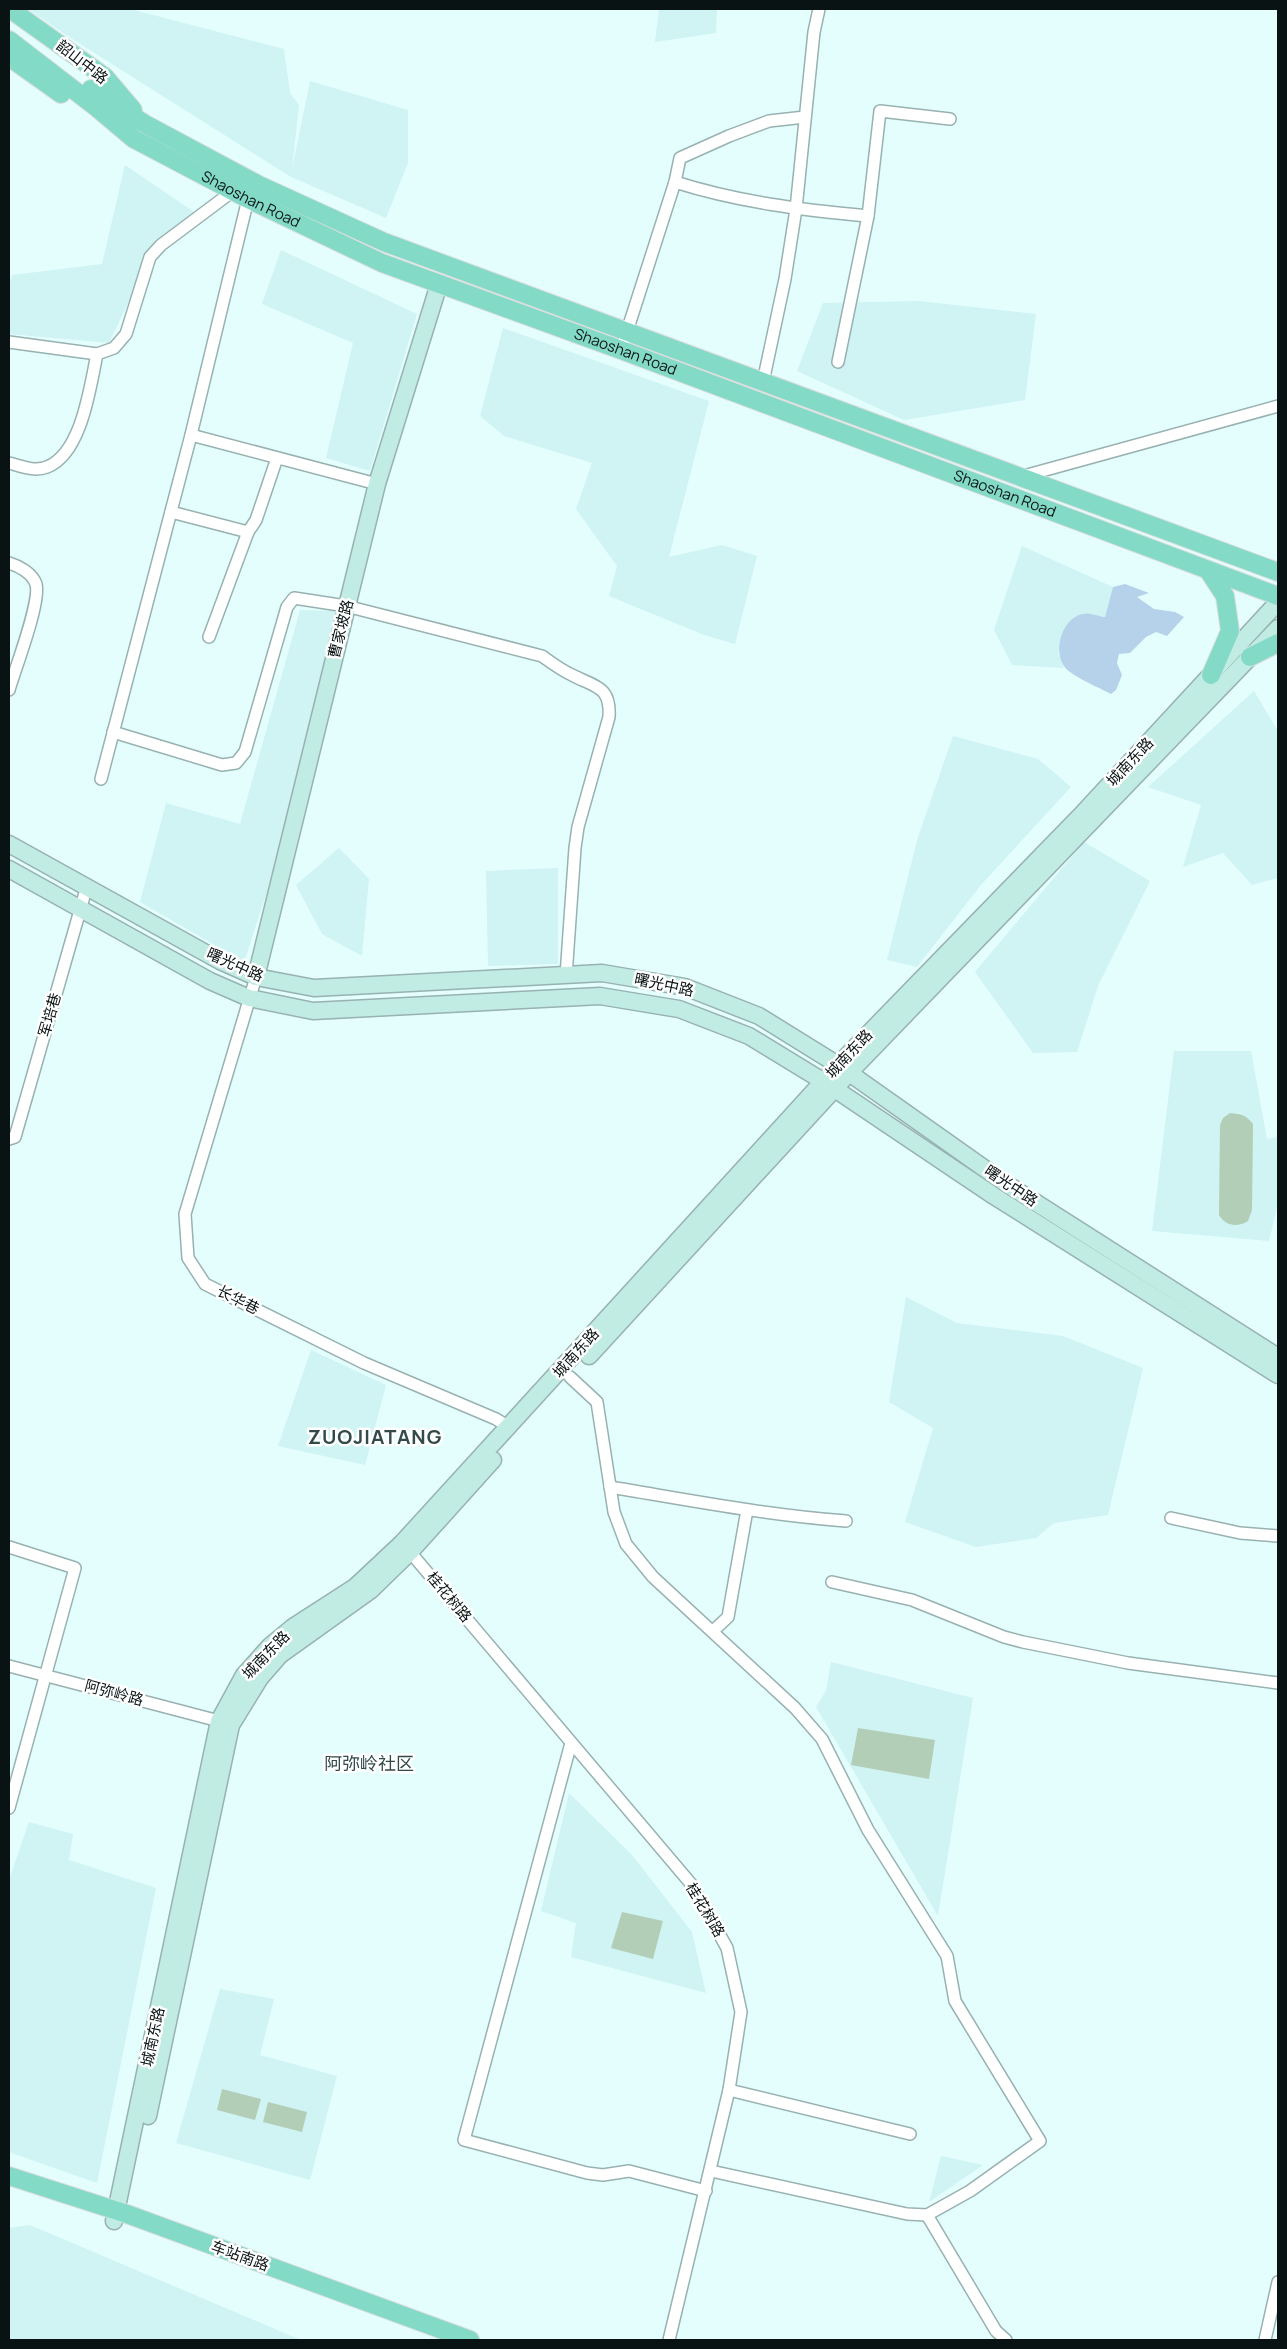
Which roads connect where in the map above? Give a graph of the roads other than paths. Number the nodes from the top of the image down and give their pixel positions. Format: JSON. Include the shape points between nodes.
{"nodes":[{"id":1,"x":10,"y":9,"type":"edge"},
{"id":2,"x":819,"y":9,"type":"edge"},
{"id":3,"x":9,"y":31,"type":"edge"},
{"id":4,"x":9,"y":40,"type":"edge"},
{"id":5,"x":9,"y":57,"type":"edge"},
{"id":6,"x":100,"y":103,"type":"junction"},
{"id":7,"x":805,"y":117,"type":"junction"},
{"id":8,"x":950,"y":119,"type":"dead end"},
{"id":9,"x":145,"y":124,"type":"junction"},
{"id":10,"x":134,"y":139,"type":"junction"},
{"id":11,"x":675,"y":182,"type":"junction"},
{"id":12,"x":241,"y":195,"type":"junction"},
{"id":13,"x":796,"y":209,"type":"junction"},
{"id":14,"x":868,"y":216,"type":"junction"},
{"id":15,"x":439,"y":284,"type":"junction"},
{"id":16,"x":629,"y":332,"type":"junction"},
{"id":17,"x":9,"y":342,"type":"edge"},
{"id":18,"x":622,"y":350,"type":"junction"},
{"id":19,"x":97,"y":354,"type":"junction"},
{"id":20,"x":838,"y":362,"type":"dead end"},
{"id":21,"x":763,"y":382,"type":"junction"},
{"id":22,"x":1278,"y":406,"type":"edge"},
{"id":23,"x":191,"y":435,"type":"junction"},
{"id":24,"x":277,"y":458,"type":"junction"},
{"id":25,"x":9,"y":463,"type":"edge"},
{"id":26,"x":1020,"y":477,"type":"junction"},
{"id":27,"x":377,"y":484,"type":"junction"},
{"id":28,"x":171,"y":512,"type":"junction"},
{"id":29,"x":248,"y":532,"type":"junction"},
{"id":30,"x":1278,"y":558,"type":"edge"},
{"id":31,"x":1245,"y":560,"type":"junction"},
{"id":32,"x":9,"y":563,"type":"edge"},
{"id":33,"x":1208,"y":570,"type":"junction"},
{"id":34,"x":1278,"y":572,"type":"edge"},
{"id":35,"x":1278,"y":596,"type":"edge"},
{"id":36,"x":1278,"y":602,"type":"edge"},
{"id":37,"x":346,"y":606,"type":"junction"},
{"id":38,"x":1278,"y":628,"type":"edge"},
{"id":39,"x":208,"y":638,"type":"dead end"},
{"id":40,"x":1278,"y":643,"type":"edge"},
{"id":41,"x":1250,"y":657,"type":"junction"},
{"id":42,"x":1211,"y":675,"type":"junction"},
{"id":43,"x":9,"y":690,"type":"edge"},
{"id":44,"x":113,"y":732,"type":"junction"},
{"id":45,"x":101,"y":779,"type":"dead end"},
{"id":46,"x":9,"y":844,"type":"edge"},
{"id":47,"x":9,"y":869,"type":"edge"},
{"id":48,"x":87,"y":886,"type":"junction"},
{"id":49,"x":80,"y":908,"type":"junction"},
{"id":50,"x":566,"y":976,"type":"junction"},
{"id":51,"x":256,"y":977,"type":"junction"},
{"id":52,"x":250,"y":998,"type":"junction"},
{"id":53,"x":843,"y":1069,"type":"junction"},
{"id":54,"x":829,"y":1086,"type":"junction"},
{"id":55,"x":9,"y":1139,"type":"edge"},
{"id":56,"x":1278,"y":1357,"type":"edge"},
{"id":57,"x":1278,"y":1375,"type":"edge"},
{"id":58,"x":570,"y":1377,"type":"junction"},
{"id":59,"x":509,"y":1427,"type":"junction"},
{"id":60,"x":610,"y":1487,"type":"junction"},
{"id":61,"x":746,"y":1510,"type":"junction"},
{"id":62,"x":1171,"y":1518,"type":"dead end"},
{"id":63,"x":846,"y":1521,"type":"dead end"},
{"id":64,"x":1278,"y":1536,"type":"edge"},
{"id":65,"x":9,"y":1547,"type":"edge"},
{"id":66,"x":407,"y":1547,"type":"junction"},
{"id":67,"x":832,"y":1582,"type":"dead end"},
{"id":68,"x":713,"y":1632,"type":"junction"},
{"id":69,"x":9,"y":1666,"type":"edge"},
{"id":70,"x":47,"y":1675,"type":"junction"},
{"id":71,"x":1278,"y":1683,"type":"edge"},
{"id":72,"x":220,"y":1721,"type":"junction"},
{"id":73,"x":571,"y":1743,"type":"junction"},
{"id":74,"x":11,"y":1790,"type":"edge"},
{"id":75,"x":9,"y":1808,"type":"edge"},
{"id":76,"x":729,"y":2090,"type":"junction"},
{"id":77,"x":910,"y":2134,"type":"dead end"},
{"id":78,"x":711,"y":2171,"type":"junction"},
{"id":79,"x":9,"y":2176,"type":"edge"},
{"id":80,"x":9,"y":2188,"type":"edge"},
{"id":81,"x":706,"y":2191,"type":"junction"},
{"id":82,"x":927,"y":2215,"type":"junction"},
{"id":83,"x":120,"y":2218,"type":"junction"},
{"id":84,"x":1278,"y":2282,"type":"edge"},
{"id":85,"x":436,"y":2340,"type":"edge"},
{"id":86,"x":470,"y":2340,"type":"edge"},
{"id":87,"x":668,"y":2340,"type":"edge"},
{"id":88,"x":1006,"y":2340,"type":"edge"},
{"id":89,"x":1265,"y":2340,"type":"edge"}],
"edges":[{"from":1,"to":9,"type":"main road","name":"韶山中路","via":[[105,77]]},
{"from":2,"to":7,"type":"street"},
{"from":3,"to":6,"type":"main road","name":"Shaoshan Road"},
{"from":4,"to":6,"type":"main road","name":"Shaoshan Road"},
{"from":5,"to":10,"type":"main road","via":[[108,127]]},
{"from":6,"to":9,"type":"main road","name":"Shaoshan Road"},
{"from":6,"to":10,"type":"main road","name":"Shaoshan Road"},
{"from":7,"to":11,"type":"street","via":[[769,122],[680,158]]},
{"from":7,"to":13,"type":"street"},
{"from":8,"to":14,"type":"street","via":[[880,111]]},
{"from":9,"to":16,"type":"main road","name":"Shaoshan Road","via":[[259,185],[384,242]]},
{"from":10,"to":12,"type":"main road","name":"Shaoshan Road"},
{"from":11,"to":13,"type":"street","via":[[716,195]]},
{"from":11,"to":16,"type":"street"},
{"from":12,"to":15,"type":"main road","name":"Shaoshan Road","via":[[382,263]]},
{"from":12,"to":19,"type":"street","via":[[161,245],[150,257],[126,334],[114,348]]},
{"from":12,"to":23,"type":"street"},
{"from":13,"to":14,"type":"street"},
{"from":13,"to":21,"type":"street"},
{"from":14,"to":20,"type":"street"},
{"from":15,"to":18,"type":"main road","name":"Shaoshan Road"},
{"from":15,"to":27,"type":"main road","name":"曹家坡路"},
{"from":16,"to":18,"type":"street"},
{"from":16,"to":21,"type":"main road","name":"Shaoshan Road"},
{"from":17,"to":19,"type":"street"},
{"from":18,"to":33,"type":"main road","name":"Shaoshan Road"},
{"from":19,"to":25,"type":"street","via":[[83,421],[59,460],[46,468],[28,469]]},
{"from":21,"to":26,"type":"main road","name":"Shaoshan Road"},
{"from":22,"to":26,"type":"street"},
{"from":23,"to":24,"type":"street"},
{"from":23,"to":28,"type":"street"},
{"from":24,"to":27,"type":"street"},
{"from":24,"to":29,"type":"street","via":[[256,520]]},
{"from":26,"to":31,"type":"main road","name":"Shaoshan Road"},
{"from":27,"to":37,"type":"main road","name":"曹家坡路"},
{"from":28,"to":29,"type":"street"},
{"from":28,"to":44,"type":"street"},
{"from":29,"to":39,"type":"street"},
{"from":30,"to":31,"type":"main road"},
{"from":31,"to":34,"type":"main road","name":"Shaoshan Road"},
{"from":32,"to":43,"type":"street","via":[[28,572],[36,584],[36,600]]},
{"from":33,"to":35,"type":"main road","name":"Shaoshan Road"},
{"from":33,"to":42,"type":"main road","via":[[1225,596],[1230,631]]},
{"from":36,"to":42,"type":"main road","name":"城南东路"},
{"from":37,"to":44,"type":"street","via":[[294,598],[287,607],[245,752],[236,763],[222,765]]},
{"from":37,"to":50,"type":"street","via":[[542,656],[560,669],[594,684],[607,696],[609,717],[578,827]]},
{"from":37,"to":51,"type":"main road","name":"曹家坡路"},
{"from":38,"to":41,"type":"main road","name":"城南东路"},
{"from":40,"to":41,"type":"main road"},
{"from":41,"to":53,"type":"main road","name":"城南东路"},
{"from":42,"to":53,"type":"main road","name":"城南东路"},
{"from":44,"to":45,"type":"street"},
{"from":46,"to":48,"type":"main road","name":"曙光中路"},
{"from":47,"to":49,"type":"main road","name":"曙光中路"},
{"from":48,"to":49,"type":"street","name":"军培巷"},
{"from":48,"to":51,"type":"main road","name":"曙光中路","via":[[220,961]]},
{"from":49,"to":52,"type":"main road","name":"曙光中路","via":[[210,981]]},
{"from":49,"to":55,"type":"street","name":"军培巷","via":[[16,1138]]},
{"from":50,"to":51,"type":"main road","name":"曙光中路","via":[[314,988]]},
{"from":50,"to":53,"type":"main road","name":"曙光中路","via":[[602,973],[684,987],[759,1016]]},
{"from":51,"to":52,"type":"street","name":"长华巷"},
{"from":52,"to":54,"type":"main road","name":"曙光中路","via":[[312,1011],[600,996],[679,1009],[749,1036]]},
{"from":52,"to":59,"type":"street","name":"长华巷","via":[[185,1214],[188,1258],[205,1284],[364,1363]]},
{"from":53,"to":54,"type":"main road","name":"城南东路"},
{"from":53,"to":56,"type":"main road","name":"曙光中路","via":[[1005,1183]]},
{"from":54,"to":57,"type":"main road","name":"曙光中路","via":[[994,1196]]},
{"from":54,"to":58,"type":"main road","name":"城南东路"},
{"from":54,"to":59,"type":"main road","name":"城南东路"},
{"from":58,"to":60,"type":"street","via":[[597,1402]]},
{"from":58,"to":66,"type":"main road","name":"城南东路"},
{"from":59,"to":66,"type":"main road","name":"城南东路"},
{"from":60,"to":61,"type":"street"},
{"from":60,"to":68,"type":"street","via":[[614,1512],[626,1544],[653,1577]]},
{"from":61,"to":63,"type":"street"},
{"from":61,"to":68,"type":"street","via":[[728,1617]]},
{"from":62,"to":64,"type":"street","via":[[1240,1533]]},
{"from":65,"to":70,"type":"street","via":[[75,1568]]},
{"from":66,"to":72,"type":"main road","name":"城南东路","via":[[270,1646],[244,1675]]},
{"from":66,"to":73,"type":"street","name":"桂花树路"},
{"from":66,"to":83,"type":"main road","name":"城南东路","via":[[371,1590],[280,1655],[260,1678],[231,1725]]},
{"from":67,"to":71,"type":"street","via":[[912,1600],[1023,1642],[1128,1663]]},
{"from":68,"to":82,"type":"street","via":[[795,1708],[822,1739],[868,1830],[947,1956],[956,2001],[1040,2141],[970,2191]]},
{"from":69,"to":70,"type":"street","name":"阿弥岭路"},
{"from":70,"to":72,"type":"street","name":"阿弥岭路"},
{"from":70,"to":74,"type":"street"},
{"from":72,"to":83,"type":"main road","name":"城南东路"},
{"from":73,"to":76,"type":"street","name":"桂花树路","via":[[692,1885],[727,1948],[742,2012]]},
{"from":73,"to":81,"type":"street","via":[[464,2140],[587,2173],[603,2175],[629,2171]]},
{"from":74,"to":75,"type":"street"},
{"from":76,"to":77,"type":"street"},
{"from":76,"to":78,"type":"street","name":"桂花树路"},
{"from":78,"to":81,"type":"street","name":"桂花树路"},
{"from":78,"to":82,"type":"street","via":[[907,2214]]},
{"from":79,"to":83,"type":"main road","name":"车站南路"},
{"from":80,"to":83,"type":"main road","name":"车站南路"},
{"from":81,"to":87,"type":"street","name":"桂花树路"},
{"from":82,"to":88,"type":"street","via":[[996,2331]]},
{"from":83,"to":85,"type":"main road","name":"车站南路"},
{"from":83,"to":86,"type":"main road","name":"车站南路"},
{"from":84,"to":89,"type":"street"}]}
